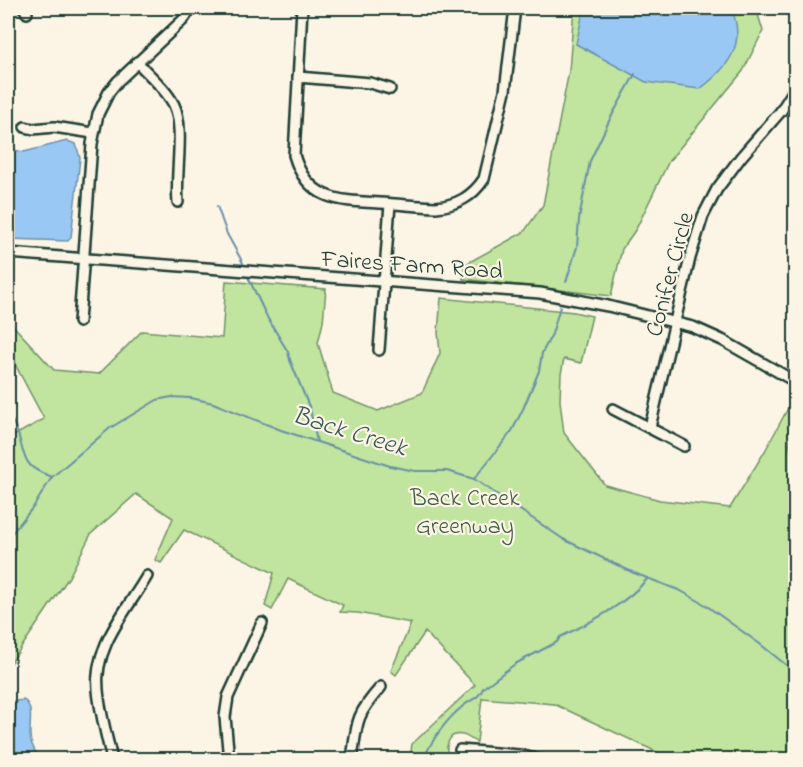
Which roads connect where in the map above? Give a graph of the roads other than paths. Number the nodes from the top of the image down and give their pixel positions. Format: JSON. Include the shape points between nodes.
{"nodes":[{"id":1,"x":191,"y":8,"type":"edge"},
{"id":2,"x":302,"y":8,"type":"edge"},
{"id":3,"x":515,"y":8,"type":"edge"},
{"id":4,"x":137,"y":62,"type":"junction"},
{"id":5,"x":298,"y":77,"type":"junction"},
{"id":6,"x":795,"y":87,"type":"edge"},
{"id":7,"x":390,"y":89,"type":"dead end"},
{"id":8,"x":25,"y":127,"type":"dead end"},
{"id":9,"x":93,"y":133,"type":"junction"},
{"id":10,"x":178,"y":202,"type":"dead end"},
{"id":11,"x":390,"y":204,"type":"junction"},
{"id":12,"x":8,"y":254,"type":"edge"},
{"id":13,"x":83,"y":259,"type":"junction"},
{"id":14,"x":384,"y":281,"type":"junction"},
{"id":15,"x":79,"y":322,"type":"dead end"},
{"id":16,"x":676,"y":322,"type":"junction"},
{"id":17,"x":379,"y":350,"type":"dead end"},
{"id":18,"x":795,"y":382,"type":"edge"},
{"id":19,"x":613,"y":409,"type":"dead end"},
{"id":20,"x":650,"y":427,"type":"junction"},
{"id":21,"x":684,"y":446,"type":"dead end"},
{"id":22,"x":147,"y":576,"type":"dead end"},
{"id":23,"x":262,"y":622,"type":"dead end"},
{"id":24,"x":381,"y":687,"type":"dead end"},
{"id":25,"x":460,"y":750,"type":"dead end"},
{"id":26,"x":489,"y":756,"type":"edge"},
{"id":27,"x":112,"y":759,"type":"edge"},
{"id":28,"x":229,"y":759,"type":"edge"},
{"id":29,"x":352,"y":759,"type":"edge"},
{"id":30,"x":540,"y":759,"type":"edge"}],
"edges":[{"from":1,"to":4,"type":"street"},
{"from":2,"to":5,"type":"street"},
{"from":3,"to":11,"type":"street","via":[[505,92],[484,179],[471,195],[449,206]]},
{"from":4,"to":9,"type":"street","via":[[109,92]]},
{"from":4,"to":10,"type":"street","via":[[168,96],[177,114]]},
{"from":5,"to":7,"type":"street","via":[[370,83]]},
{"from":5,"to":11,"type":"street","via":[[294,155],[302,176],[326,196]]},
{"from":6,"to":16,"type":"street","name":"Conifer Circle","via":[[781,111],[717,189],[703,216]]},
{"from":8,"to":9,"type":"street"},
{"from":9,"to":13,"type":"street"},
{"from":11,"to":14,"type":"street"},
{"from":12,"to":13,"type":"street","name":"Faires Farm Road"},
{"from":13,"to":14,"type":"street","name":"Faires Farm Road"},
{"from":13,"to":15,"type":"street"},
{"from":14,"to":16,"type":"street","name":"Faires Farm Road","via":[[540,293]]},
{"from":14,"to":17,"type":"street"},
{"from":16,"to":18,"type":"street","name":"Faires Farm Road","via":[[707,332]]},
{"from":16,"to":20,"type":"street","name":"Conifer Circle"},
{"from":19,"to":20,"type":"street"},
{"from":20,"to":21,"type":"street"},
{"from":22,"to":27,"type":"street","via":[[110,635],[99,663],[98,692]]},
{"from":23,"to":28,"type":"street","via":[[228,697],[225,717]]},
{"from":24,"to":29,"type":"street","via":[[360,714]]},
{"from":25,"to":26,"type":"street"},
{"from":26,"to":30,"type":"street"}]}
